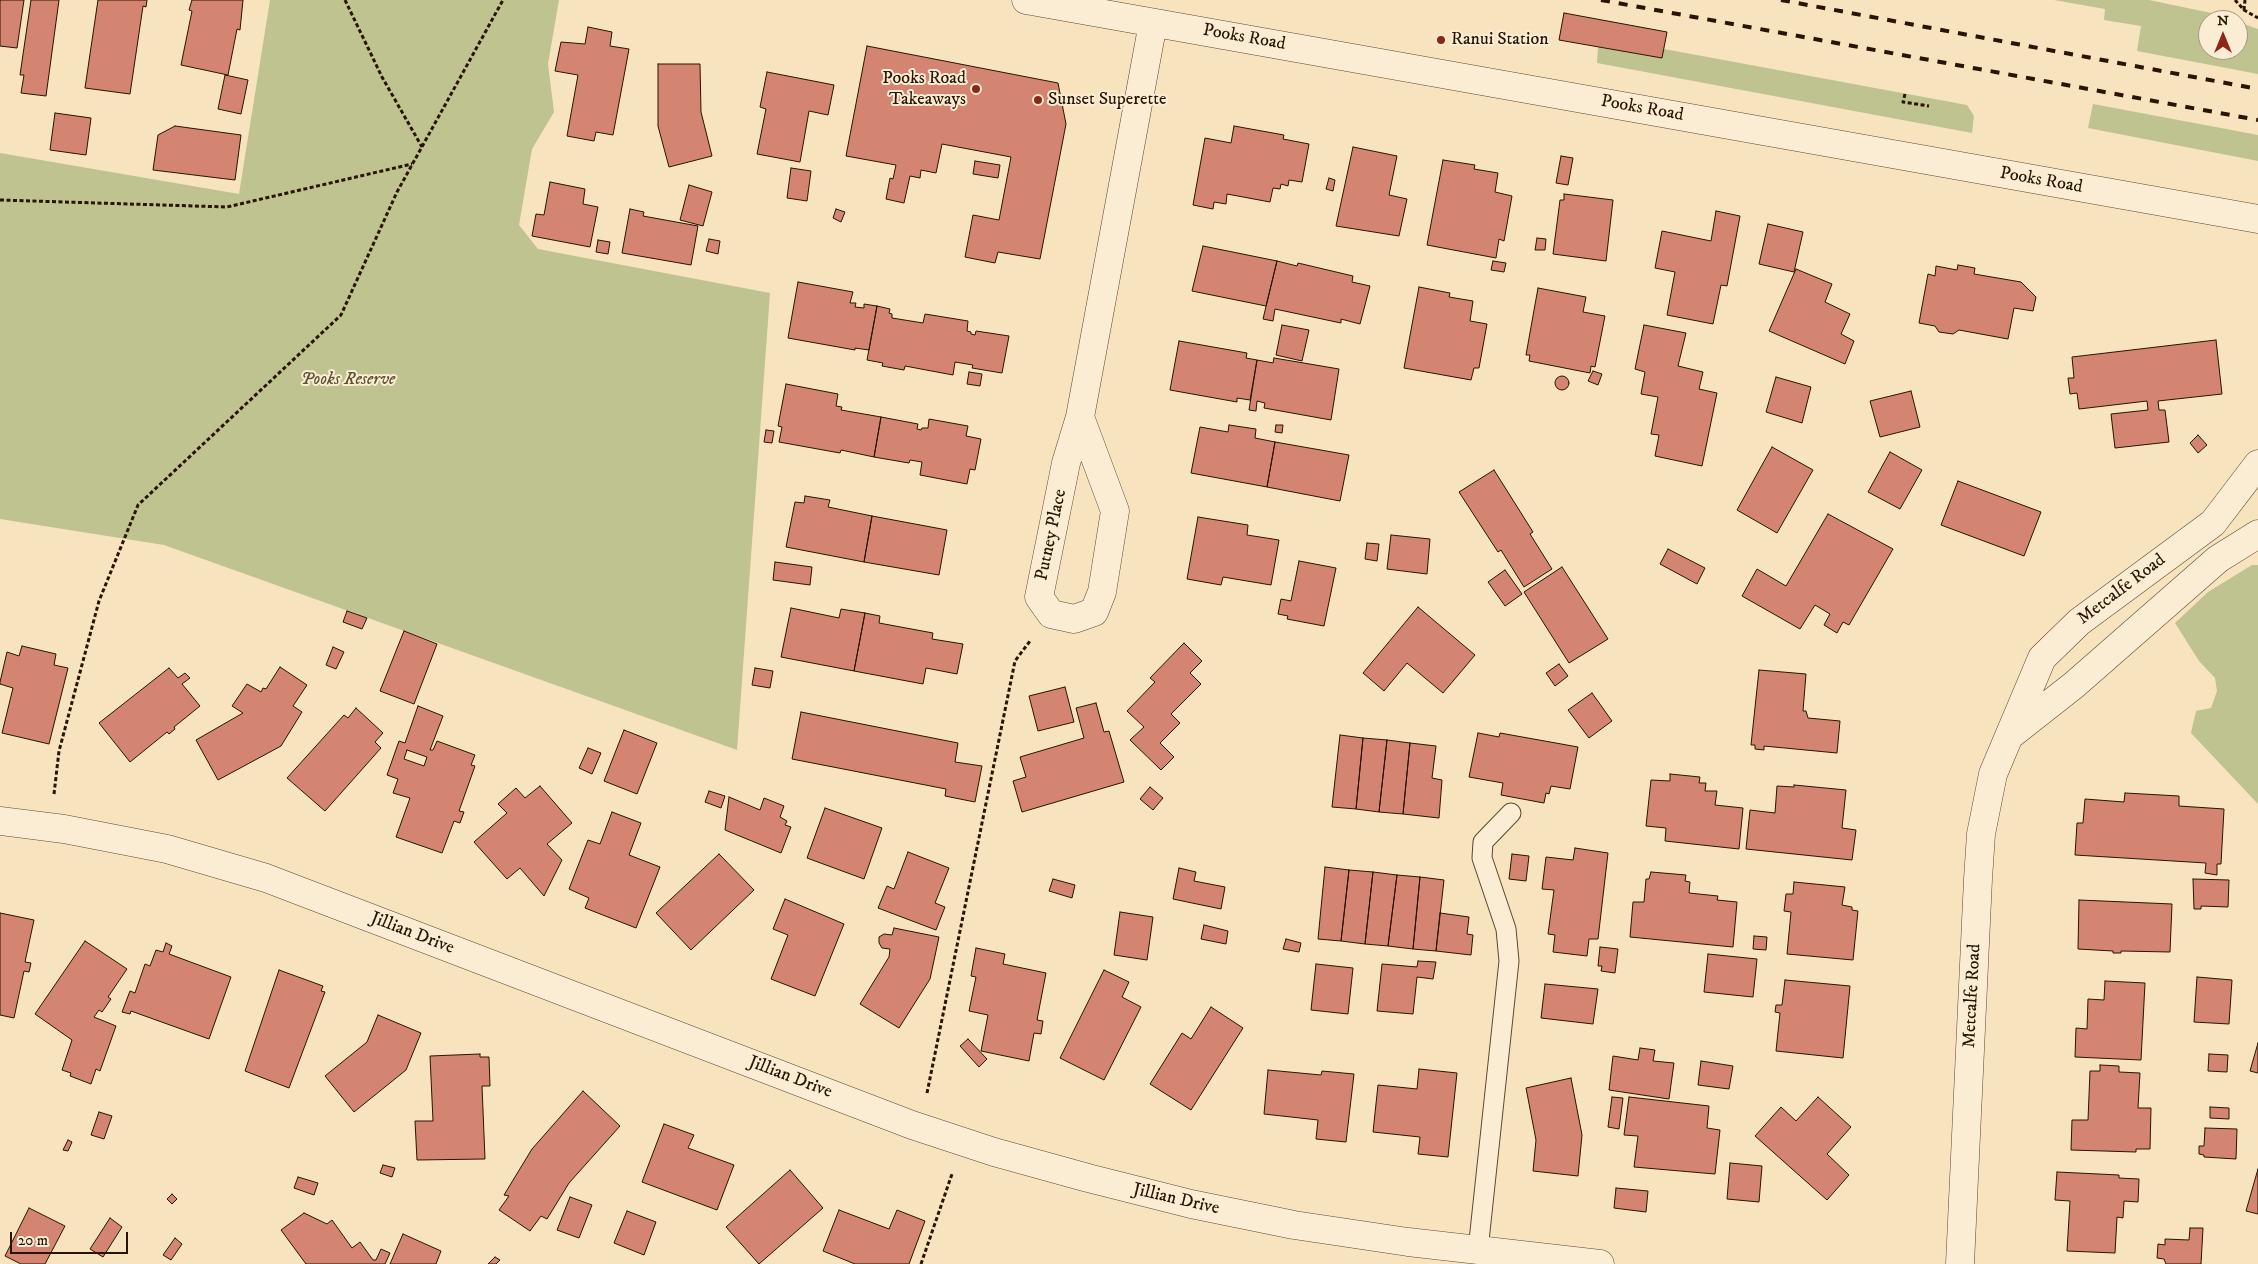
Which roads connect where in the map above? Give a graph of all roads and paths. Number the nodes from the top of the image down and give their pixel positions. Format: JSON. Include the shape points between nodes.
{"nodes":[{"id":1,"x":346,"y":0,"type":"edge"},
{"id":2,"x":503,"y":0,"type":"edge"},
{"id":3,"x":1026,"y":0,"type":"edge"},
{"id":4,"x":2235,"y":0,"type":"edge"},
{"id":5,"x":2245,"y":0,"type":"edge"},
{"id":6,"x":2244,"y":10,"type":"joint"},
{"id":7,"x":1153,"y":23,"type":"junction"},
{"id":8,"x":1905,"y":94,"type":"dead end"},
{"id":9,"x":1929,"y":106,"type":"dead end"},
{"id":10,"x":422,"y":147,"type":"junction"},
{"id":11,"x":413,"y":164,"type":"junction"},
{"id":12,"x":0,"y":200,"type":"edge"},
{"id":13,"x":2258,"y":219,"type":"edge"},
{"id":14,"x":1080,"y":417,"type":"junction"},
{"id":15,"x":2258,"y":464,"type":"edge"},
{"id":16,"x":2258,"y":534,"type":"edge"},
{"id":17,"x":1033,"y":637,"type":"dead end"},
{"id":18,"x":2012,"y":734,"type":"junction"},
{"id":19,"x":54,"y":797,"type":"dead end"},
{"id":20,"x":1511,"y":814,"type":"dead end"},
{"id":21,"x":0,"y":821,"type":"edge"},
{"id":22,"x":927,"y":1093,"type":"dead end"},
{"id":23,"x":955,"y":1166,"type":"dead end"},
{"id":24,"x":1478,"y":1250,"type":"junction"},
{"id":25,"x":921,"y":1264,"type":"edge"},
{"id":26,"x":1600,"y":1264,"type":"edge"},
{"id":27,"x":1960,"y":1264,"type":"edge"}],
"edges":[{"from":1,"to":10,"type":"path","via":[[382,77]]},
{"from":2,"to":10,"type":"path"},
{"from":3,"to":7,"type":"street","name":"Pooks Road"},
{"from":4,"to":6,"type":"path"},
{"from":5,"to":6,"type":"path"},
{"from":7,"to":13,"type":"street","name":"Pooks Road"},
{"from":7,"to":14,"type":"street","name":"Putney Place"},
{"from":8,"to":9,"type":"path","via":[[1903,102]]},
{"from":10,"to":11,"type":"path"},
{"from":11,"to":12,"type":"path","via":[[227,207]]},
{"from":11,"to":19,"type":"path","via":[[341,315],[138,506],[99,601],[59,752]]},
{"from":14,"to":14,"type":"street","name":"Putney Place","via":[[1115,511],[1102,592],[1094,612],[1074,619],[1051,614],[1039,597],[1066,463]]},
{"from":15,"to":18,"type":"street","name":"Metcalfe Road","via":[[2213,523],[2079,622],[2042,658]]},
{"from":16,"to":18,"type":"street","name":"Metcalfe Road","via":[[2218,559],[2074,685]]},
{"from":17,"to":22,"type":"path","via":[[1015,661]]},
{"from":18,"to":27,"type":"street","name":"Metcalfe Road","via":[[1993,774],[1981,834]]},
{"from":20,"to":24,"type":"lane","via":[[1483,842],[1482,858],[1506,929],[1509,961]]},
{"from":21,"to":24,"type":"street","name":"Jillian Drive","via":[[64,829],[167,849],[266,878],[912,1125],[994,1152],[1097,1181],[1228,1212],[1294,1225]]},
{"from":23,"to":25,"type":"path"},
{"from":24,"to":26,"type":"street","name":"Jillian Drive"}]}
